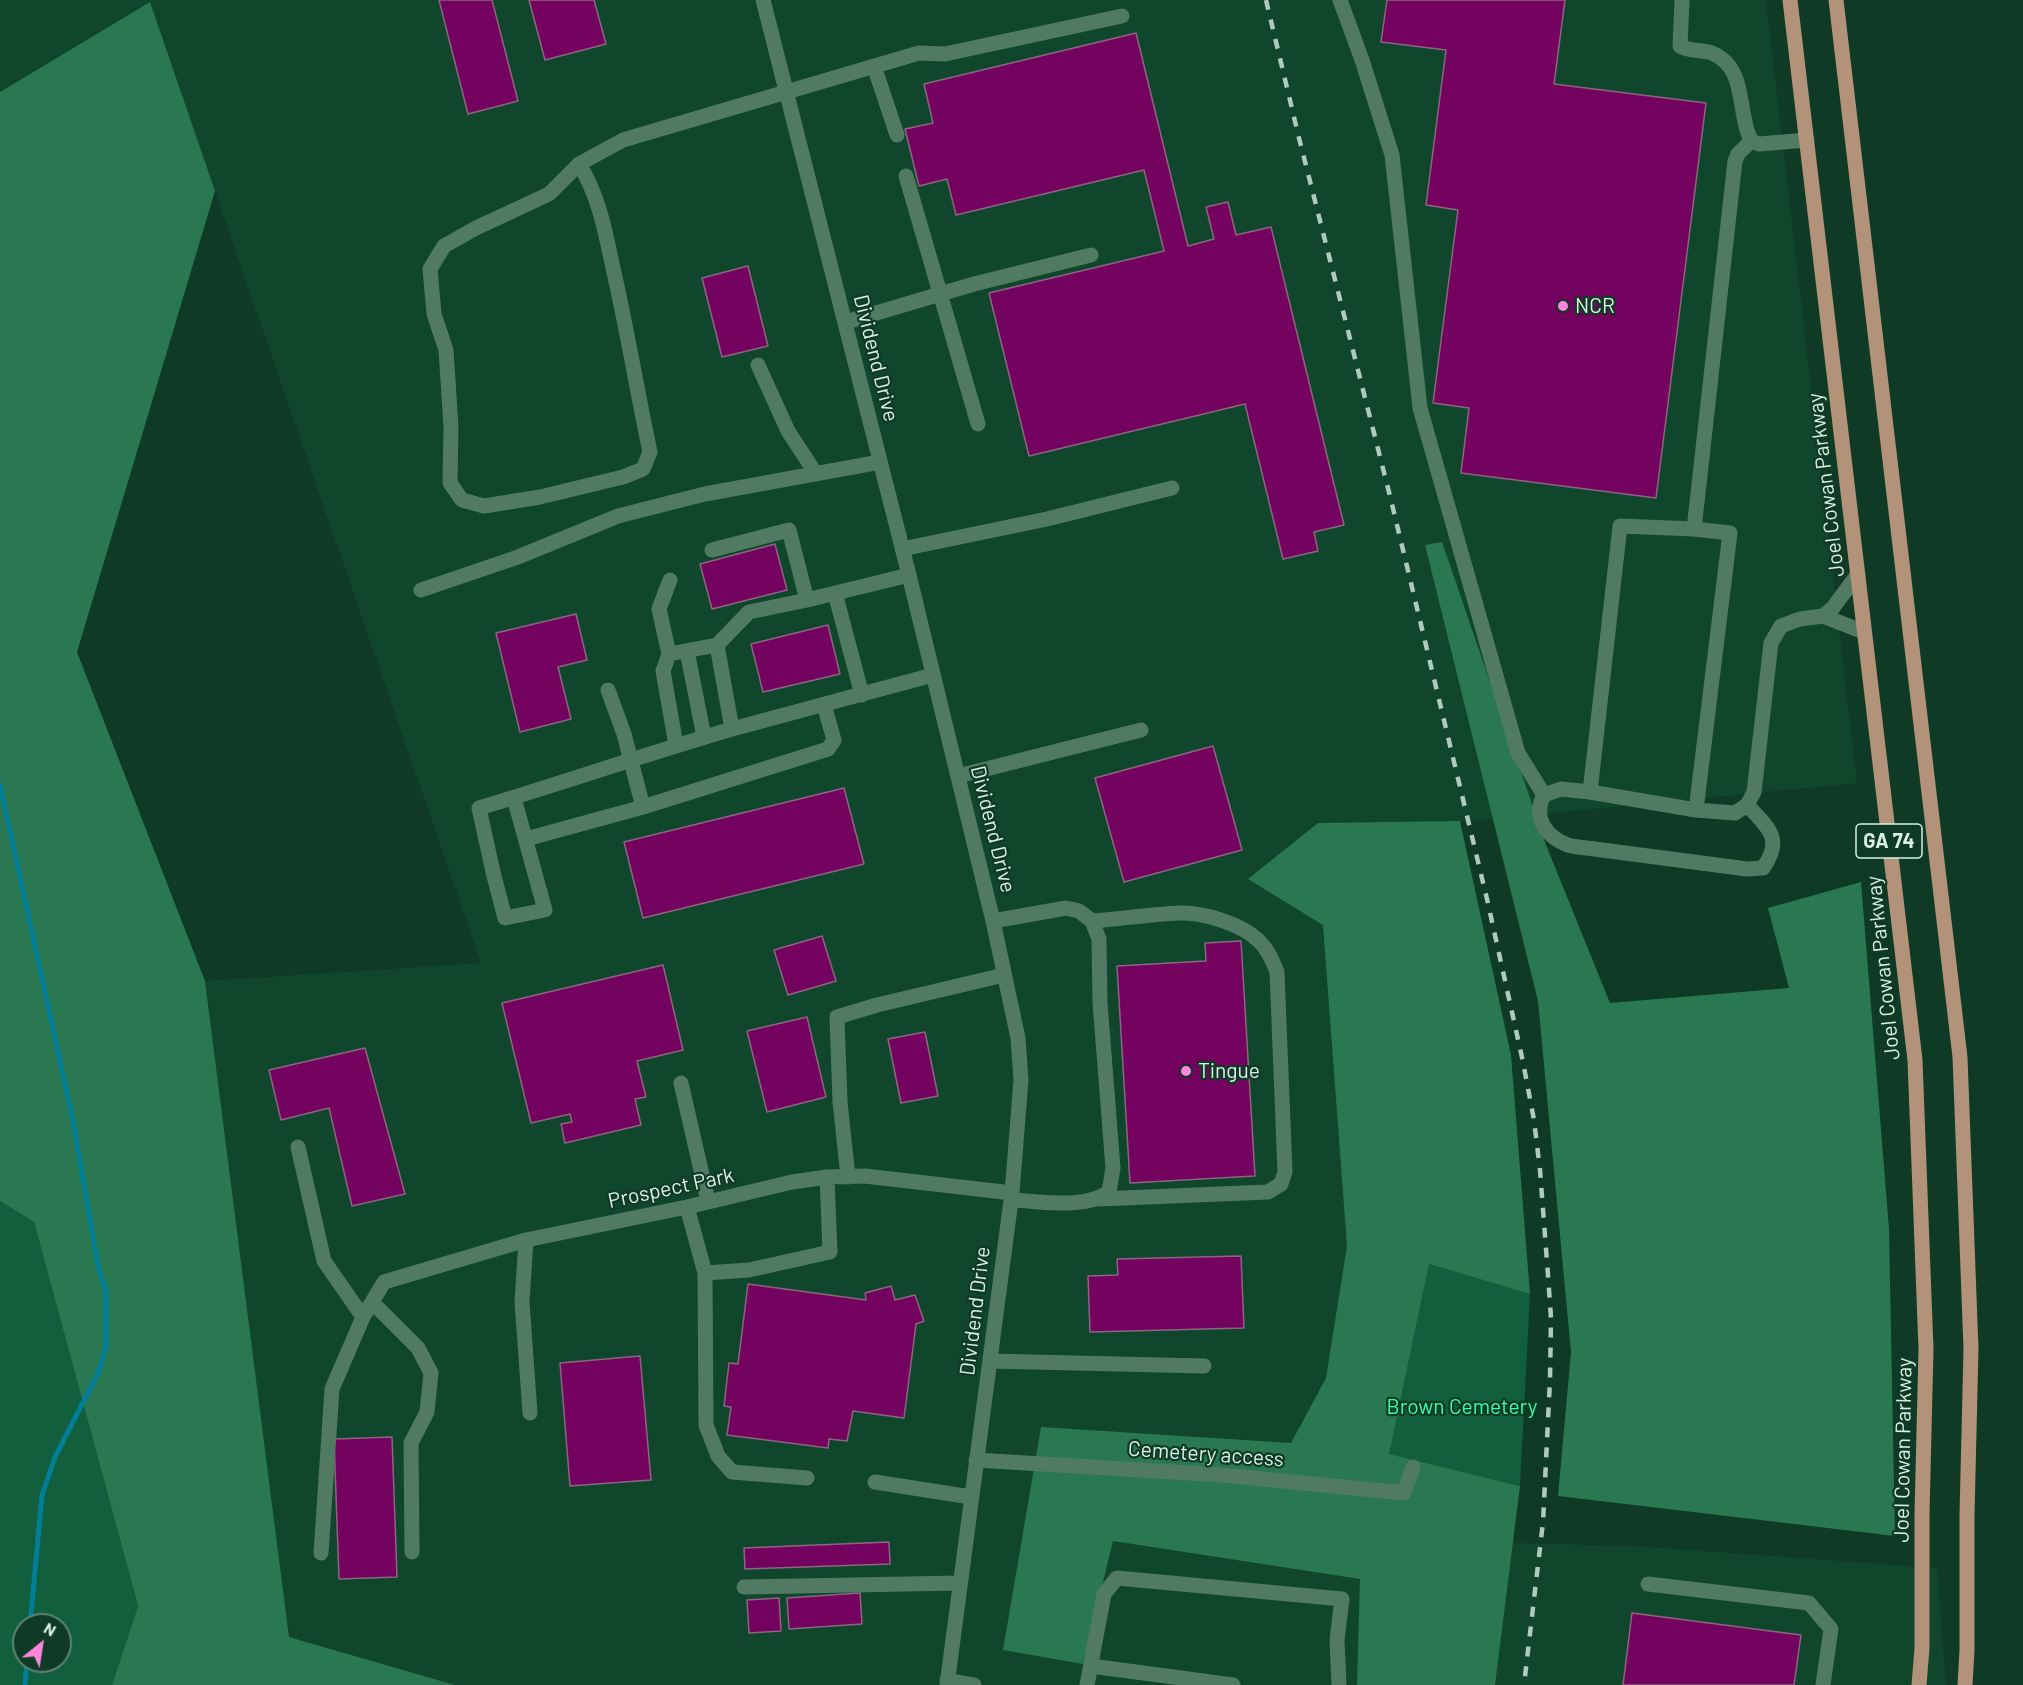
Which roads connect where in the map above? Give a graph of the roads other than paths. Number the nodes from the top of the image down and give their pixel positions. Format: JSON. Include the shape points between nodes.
{"nodes":[{"id":1,"x":763,"y":0,"type":"edge"},
{"id":2,"x":1340,"y":0,"type":"edge"},
{"id":3,"x":1682,"y":0,"type":"edge"},
{"id":4,"x":1790,"y":0,"type":"edge"},
{"id":5,"x":1836,"y":0,"type":"edge"},
{"id":6,"x":1122,"y":16,"type":"dead end"},
{"id":7,"x":874,"y":66,"type":"junction"},
{"id":8,"x":787,"y":92,"type":"junction"},
{"id":9,"x":897,"y":135,"type":"dead end"},
{"id":10,"x":1807,"y":140,"type":"junction"},
{"id":11,"x":1751,"y":141,"type":"junction"},
{"id":12,"x":579,"y":164,"type":"junction"},
{"id":13,"x":906,"y":177,"type":"dead end"},
{"id":14,"x":1091,"y":255,"type":"dead end"},
{"id":15,"x":940,"y":294,"type":"junction"},
{"id":16,"x":846,"y":322,"type":"junction"},
{"id":17,"x":758,"y":365,"type":"dead end"},
{"id":18,"x":978,"y":424,"type":"dead end"},
{"id":19,"x":880,"y":462,"type":"junction"},
{"id":20,"x":816,"y":474,"type":"junction"},
{"id":21,"x":1172,"y":488,"type":"dead end"},
{"id":22,"x":1694,"y":528,"type":"junction"},
{"id":23,"x":902,"y":549,"type":"junction"},
{"id":24,"x":712,"y":550,"type":"dead end"},
{"id":25,"x":1858,"y":574,"type":"junction"},
{"id":26,"x":909,"y":575,"type":"junction"},
{"id":27,"x":670,"y":580,"type":"dead end"},
{"id":28,"x":421,"y":590,"type":"dead end"},
{"id":29,"x":835,"y":593,"type":"junction"},
{"id":30,"x":807,"y":600,"type":"junction"},
{"id":31,"x":1823,"y":616,"type":"junction"},
{"id":32,"x":1864,"y":632,"type":"junction"},
{"id":33,"x":717,"y":645,"type":"junction"},
{"id":34,"x":687,"y":651,"type":"junction"},
{"id":35,"x":669,"y":654,"type":"junction"},
{"id":36,"x":933,"y":675,"type":"junction"},
{"id":37,"x":608,"y":690,"type":"dead end"},
{"id":38,"x":862,"y":695,"type":"junction"},
{"id":39,"x":824,"y":705,"type":"junction"},
{"id":40,"x":732,"y":729,"type":"junction"},
{"id":41,"x":1141,"y":730,"type":"dead end"},
{"id":42,"x":704,"y":737,"type":"junction"},
{"id":43,"x":676,"y":745,"type":"junction"},
{"id":44,"x":630,"y":759,"type":"junction"},
{"id":45,"x":958,"y":776,"type":"junction"},
{"id":46,"x":1590,"y":792,"type":"junction"},
{"id":47,"x":1544,"y":795,"type":"junction"},
{"id":48,"x":514,"y":798,"type":"junction"},
{"id":49,"x":1747,"y":805,"type":"junction"},
{"id":50,"x":643,"y":807,"type":"junction"},
{"id":51,"x":1696,"y":810,"type":"junction"},
{"id":52,"x":526,"y":839,"type":"junction"},
{"id":53,"x":993,"y":921,"type":"junction"},
{"id":54,"x":1092,"y":921,"type":"junction"},
{"id":55,"x":1004,"y":975,"type":"junction"},
{"id":56,"x":681,"y":1083,"type":"dead end"},
{"id":57,"x":298,"y":1147,"type":"dead end"},
{"id":58,"x":848,"y":1176,"type":"junction"},
{"id":59,"x":827,"y":1177,"type":"junction"},
{"id":60,"x":1012,"y":1197,"type":"junction"},
{"id":61,"x":1099,"y":1199,"type":"junction"},
{"id":62,"x":708,"y":1202,"type":"junction"},
{"id":63,"x":687,"y":1206,"type":"junction"},
{"id":64,"x":526,"y":1240,"type":"junction"},
{"id":65,"x":705,"y":1273,"type":"junction"},
{"id":66,"x":372,"y":1302,"type":"junction"},
{"id":67,"x":363,"y":1317,"type":"junction"},
{"id":68,"x":990,"y":1361,"type":"junction"},
{"id":69,"x":1204,"y":1366,"type":"dead end"},
{"id":70,"x":530,"y":1413,"type":"dead end"},
{"id":71,"x":976,"y":1460,"type":"junction"},
{"id":72,"x":1413,"y":1467,"type":"dead end"},
{"id":73,"x":807,"y":1478,"type":"dead end"},
{"id":74,"x":875,"y":1482,"type":"dead end"},
{"id":75,"x":971,"y":1497,"type":"junction"},
{"id":76,"x":412,"y":1552,"type":"dead end"},
{"id":77,"x":321,"y":1553,"type":"dead end"},
{"id":78,"x":960,"y":1583,"type":"junction"},
{"id":79,"x":1648,"y":1584,"type":"dead end"},
{"id":80,"x":744,"y":1587,"type":"dead end"},
{"id":81,"x":1090,"y":1666,"type":"junction"},
{"id":82,"x":947,"y":1682,"type":"edge"},
{"id":83,"x":974,"y":1685,"type":"edge"},
{"id":84,"x":1087,"y":1685,"type":"edge"},
{"id":85,"x":1233,"y":1685,"type":"edge"},
{"id":86,"x":1339,"y":1685,"type":"edge"},
{"id":87,"x":1823,"y":1685,"type":"edge"},
{"id":88,"x":1919,"y":1685,"type":"edge"},
{"id":89,"x":1965,"y":1685,"type":"edge"}],
"edges":[{"from":1,"to":8,"type":"street","name":"Dividend Drive"},
{"from":2,"to":47,"type":"street","via":[[1392,155],[1420,408],[1518,753]]},
{"from":3,"to":11,"type":"street","via":[[1680,46],[1710,52],[1727,63],[1737,78]]},
{"from":4,"to":10,"type":"main road","name":"Joel Cowan Parkway","number":"GA 74"},
{"from":5,"to":89,"type":"main road","number":"GA 74","via":[[1960,1056],[1971,1349]]},
{"from":6,"to":7,"type":"street","via":[[945,54],[919,53]]},
{"from":7,"to":8,"type":"street"},
{"from":7,"to":9,"type":"street"},
{"from":8,"to":12,"type":"street","via":[[623,140]]},
{"from":8,"to":16,"type":"street","name":"Dividend Drive"},
{"from":10,"to":11,"type":"street","via":[[1759,144]]},
{"from":10,"to":25,"type":"main road","name":"Joel Cowan Parkway","number":"GA 74"},
{"from":11,"to":22,"type":"street","via":[[1735,161]]},
{"from":12,"to":12,"type":"street","via":[[599,207],[650,452],[643,469],[623,477],[484,506],[462,500],[450,483],[446,350],[434,314],[430,269],[444,246],[549,194]]},
{"from":13,"to":15,"type":"street"},
{"from":14,"to":15,"type":"street"},
{"from":15,"to":16,"type":"street"},
{"from":15,"to":18,"type":"street"},
{"from":16,"to":19,"type":"street","name":"Dividend Drive"},
{"from":17,"to":20,"type":"street","via":[[788,430]]},
{"from":19,"to":20,"type":"street"},
{"from":19,"to":23,"type":"street","name":"Dividend Drive"},
{"from":20,"to":28,"type":"street","via":[[705,494],[618,516],[518,557]]},
{"from":21,"to":23,"type":"street"},
{"from":22,"to":46,"type":"street","via":[[1620,526]]},
{"from":22,"to":51,"type":"street","via":[[1730,533]]},
{"from":23,"to":26,"type":"street","name":"Dividend Drive"},
{"from":24,"to":30,"type":"street","via":[[789,530]]},
{"from":25,"to":31,"type":"street"},
{"from":25,"to":32,"type":"main road","name":"Joel Cowan Parkway","number":"GA 74"},
{"from":26,"to":29,"type":"street"},
{"from":26,"to":36,"type":"street","name":"Dividend Drive"},
{"from":27,"to":35,"type":"street","via":[[659,609]]},
{"from":29,"to":30,"type":"street"},
{"from":29,"to":38,"type":"street"},
{"from":30,"to":33,"type":"street","via":[[749,612]]},
{"from":31,"to":32,"type":"street"},
{"from":31,"to":49,"type":"street","via":[[1781,626],[1771,643],[1754,792]]},
{"from":32,"to":88,"type":"main road","name":"Joel Cowan Parkway","number":"GA 74","via":[[1915,1060],[1926,1349]]},
{"from":33,"to":34,"type":"street"},
{"from":33,"to":40,"type":"street"},
{"from":34,"to":35,"type":"street"},
{"from":34,"to":42,"type":"street"},
{"from":35,"to":43,"type":"street","via":[[663,671]]},
{"from":36,"to":38,"type":"street"},
{"from":36,"to":45,"type":"street","name":"Dividend Drive"},
{"from":37,"to":44,"type":"street"},
{"from":38,"to":39,"type":"street"},
{"from":39,"to":40,"type":"street"},
{"from":39,"to":50,"type":"street","via":[[834,740],[828,749]]},
{"from":40,"to":42,"type":"street"},
{"from":41,"to":45,"type":"street"},
{"from":42,"to":43,"type":"street"},
{"from":43,"to":44,"type":"street"},
{"from":44,"to":48,"type":"street"},
{"from":44,"to":50,"type":"street"},
{"from":45,"to":53,"type":"street","name":"Dividend Drive"},
{"from":46,"to":47,"type":"street","via":[[1561,789]]},
{"from":46,"to":51,"type":"street"},
{"from":47,"to":49,"type":"street","via":[[1538,813],[1541,823],[1552,837],[1568,845],[1763,868],[1771,856],[1773,840],[1768,826]]},
{"from":48,"to":52,"type":"street"},
{"from":48,"to":52,"type":"street","via":[[479,808],[506,918],[546,910]]},
{"from":49,"to":51,"type":"street","via":[[1735,813]]},
{"from":50,"to":52,"type":"street"},
{"from":53,"to":54,"type":"street","via":[[1066,908],[1079,911]]},
{"from":53,"to":55,"type":"street","name":"Dividend Drive"},
{"from":54,"to":61,"type":"street","via":[[1099,939],[1113,1168],[1109,1192]]},
{"from":54,"to":61,"type":"street","name":"Prospect Park","via":[[1201,914],[1257,939],[1271,956],[1276,972],[1285,1172],[1281,1184],[1268,1192]]},
{"from":55,"to":58,"type":"street","via":[[837,1017]]},
{"from":55,"to":60,"type":"street","name":"Dividend Drive","via":[[1018,1038],[1021,1080]]},
{"from":56,"to":62,"type":"street"},
{"from":57,"to":67,"type":"street","via":[[324,1261]]},
{"from":58,"to":59,"type":"street","name":"Prospect Park"},
{"from":58,"to":60,"type":"street","name":"Prospect Park"},
{"from":59,"to":62,"type":"street","name":"Prospect Park"},
{"from":59,"to":65,"type":"street","via":[[830,1252],[749,1270]]},
{"from":60,"to":61,"type":"street","name":"Prospect Park","via":[[1076,1203]]},
{"from":60,"to":68,"type":"street","name":"Dividend Drive"},
{"from":62,"to":63,"type":"street","name":"Prospect Park"},
{"from":63,"to":64,"type":"street","name":"Prospect Park"},
{"from":63,"to":65,"type":"street"},
{"from":64,"to":66,"type":"street","name":"Prospect Park","via":[[384,1282]]},
{"from":64,"to":70,"type":"street","via":[[522,1302]]},
{"from":65,"to":73,"type":"street","via":[[706,1425],[717,1456],[732,1472]]},
{"from":66,"to":67,"type":"street","name":"Prospect Park"},
{"from":66,"to":76,"type":"street","via":[[418,1348],[431,1373],[427,1412],[411,1443]]},
{"from":67,"to":77,"type":"street","name":"Prospect Park","via":[[332,1389]]},
{"from":68,"to":69,"type":"street"},
{"from":68,"to":71,"type":"street","name":"Dividend Drive"},
{"from":71,"to":72,"type":"street","name":"Cemetery access","via":[[1223,1475],[1404,1493]]},
{"from":71,"to":75,"type":"street","name":"Dividend Drive"},
{"from":74,"to":75,"type":"street"},
{"from":75,"to":78,"type":"street","name":"Dividend Drive"},
{"from":78,"to":80,"type":"street"},
{"from":78,"to":82,"type":"street","name":"Dividend Drive"},
{"from":79,"to":87,"type":"street","via":[[1809,1603],[1831,1629]]},
{"from":81,"to":84,"type":"street"},
{"from":81,"to":85,"type":"street"},
{"from":81,"to":86,"type":"street","via":[[1104,1594],[1117,1578],[1342,1599],[1337,1640]]},
{"from":82,"to":83,"type":"street"}]}
